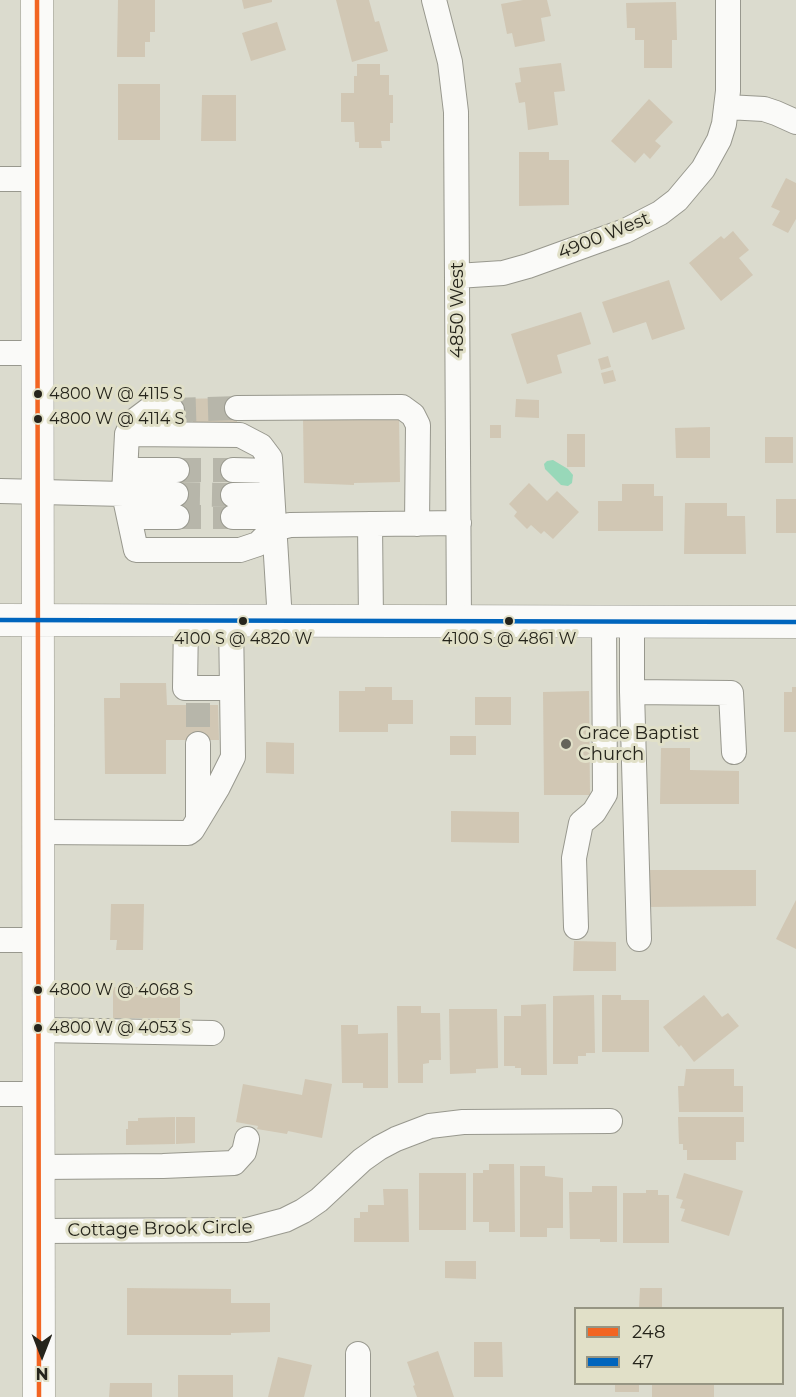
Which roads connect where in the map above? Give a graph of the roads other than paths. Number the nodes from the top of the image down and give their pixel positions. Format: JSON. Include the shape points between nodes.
{"nodes":[{"id":1,"x":37,"y":0,"type":"edge"},
{"id":2,"x":434,"y":0,"type":"edge"},
{"id":3,"x":728,"y":0,"type":"edge"},
{"id":4,"x":727,"y":107,"type":"junction"},
{"id":5,"x":796,"y":122,"type":"edge"},
{"id":6,"x":0,"y":178,"type":"edge"},
{"id":7,"x":38,"y":178,"type":"junction"},
{"id":8,"x":457,"y":276,"type":"junction"},
{"id":9,"x":0,"y":353,"type":"edge"},
{"id":10,"x":39,"y":353,"type":"junction"},
{"id":11,"x":237,"y":408,"type":"tunnel mouth"},
{"id":12,"x":172,"y":410,"type":"tunnel mouth"},
{"id":13,"x":127,"y":434,"type":"junction"},
{"id":14,"x":126,"y":470,"type":"junction"},
{"id":15,"x":177,"y":470,"type":"tunnel mouth"},
{"id":16,"x":233,"y":470,"type":"tunnel mouth"},
{"id":17,"x":270,"y":471,"type":"junction"},
{"id":18,"x":0,"y":491,"type":"edge"},
{"id":19,"x":39,"y":491,"type":"junction"},
{"id":20,"x":127,"y":505,"type":"junction"},
{"id":21,"x":177,"y":506,"type":"tunnel mouth"},
{"id":22,"x":233,"y":506,"type":"tunnel mouth"},
{"id":23,"x":273,"y":514,"type":"junction"},
{"id":24,"x":459,"y":523,"type":"junction"},
{"id":25,"x":370,"y":524,"type":"junction"},
{"id":26,"x":417,"y":524,"type":"junction"},
{"id":27,"x":0,"y":620,"type":"edge"},
{"id":28,"x":38,"y":620,"type":"junction"},
{"id":29,"x":186,"y":621,"type":"junction"},
{"id":30,"x":231,"y":621,"type":"junction"},
{"id":31,"x":280,"y":621,"type":"junction"},
{"id":32,"x":372,"y":621,"type":"junction"},
{"id":33,"x":459,"y":622,"type":"junction"},
{"id":34,"x":618,"y":622,"type":"junction"},
{"id":35,"x":796,"y":622,"type":"edge"},
{"id":36,"x":232,"y":687,"type":"junction"},
{"id":37,"x":632,"y":692,"type":"junction"},
{"id":38,"x":198,"y":744,"type":"tunnel mouth"},
{"id":39,"x":734,"y":752,"type":"dead end"},
{"id":40,"x":198,"y":820,"type":"junction"},
{"id":41,"x":38,"y":832,"type":"junction"},
{"id":42,"x":576,"y":927,"type":"dead end"},
{"id":43,"x":639,"y":939,"type":"dead end"},
{"id":44,"x":0,"y":940,"type":"edge"},
{"id":45,"x":38,"y":940,"type":"junction"},
{"id":46,"x":39,"y":1030,"type":"junction"},
{"id":47,"x":212,"y":1033,"type":"dead end"},
{"id":48,"x":0,"y":1094,"type":"edge"},
{"id":49,"x":39,"y":1094,"type":"junction"},
{"id":50,"x":610,"y":1121,"type":"dead end"},
{"id":51,"x":247,"y":1139,"type":"dead end"},
{"id":52,"x":39,"y":1167,"type":"junction"},
{"id":53,"x":39,"y":1231,"type":"junction"},
{"id":54,"x":358,"y":1353,"type":"dead end"},
{"id":55,"x":39,"y":1397,"type":"edge"},
{"id":56,"x":358,"y":1397,"type":"edge"}],
"edges":[{"from":1,"to":7,"type":"main road"},
{"from":2,"to":8,"type":"street","name":"4850 West","via":[[446,39],[456,104]]},
{"from":3,"to":4,"type":"street","name":"4900 West"},
{"from":4,"to":5,"type":"street","via":[[764,109]]},
{"from":4,"to":8,"type":"street","name":"4900 West","via":[[719,140],[703,169],[677,200],[660,213],[625,231],[515,270]]},
{"from":6,"to":7,"type":"street"},
{"from":7,"to":10,"type":"main road"},
{"from":8,"to":24,"type":"street","name":"4850 West"},
{"from":9,"to":10,"type":"street"},
{"from":10,"to":19,"type":"main road"},
{"from":11,"to":26,"type":"street","via":[[402,407],[418,425]]},
{"from":12,"to":13,"type":"street","via":[[150,409],[134,421]]},
{"from":13,"to":14,"type":"street"},
{"from":13,"to":17,"type":"street","via":[[240,435],[261,446],[270,458]]},
{"from":14,"to":15,"type":"street"},
{"from":14,"to":20,"type":"street"},
{"from":16,"to":17,"type":"street"},
{"from":17,"to":23,"type":"street"},
{"from":18,"to":19,"type":"street"},
{"from":19,"to":20,"type":"street"},
{"from":19,"to":28,"type":"main road"},
{"from":20,"to":21,"type":"street"},
{"from":20,"to":23,"type":"street","via":[[136,550],[240,550],[258,544]]},
{"from":22,"to":23,"type":"street"},
{"from":23,"to":25,"type":"street","via":[[290,525]]},
{"from":23,"to":31,"type":"street"},
{"from":24,"to":26,"type":"street"},
{"from":24,"to":33,"type":"street","name":"4850 West"},
{"from":25,"to":26,"type":"street"},
{"from":25,"to":32,"type":"street"},
{"from":27,"to":28,"type":"main road"},
{"from":28,"to":29,"type":"main road"},
{"from":28,"to":41,"type":"main road"},
{"from":29,"to":30,"type":"main road"},
{"from":29,"to":36,"type":"street","via":[[194,693]]},
{"from":30,"to":31,"type":"main road"},
{"from":30,"to":36,"type":"street"},
{"from":31,"to":32,"type":"main road"},
{"from":32,"to":33,"type":"main road"},
{"from":33,"to":34,"type":"main road"},
{"from":34,"to":35,"type":"main road"},
{"from":34,"to":37,"type":"street"},
{"from":34,"to":42,"type":"street","via":[[605,794],[594,812],[580,823],[574,858]]},
{"from":36,"to":40,"type":"street","via":[[233,758]]},
{"from":37,"to":39,"type":"street","via":[[730,693]]},
{"from":37,"to":43,"type":"street"},
{"from":38,"to":40,"type":"street"},
{"from":40,"to":41,"type":"street","via":[[188,833]]},
{"from":41,"to":45,"type":"main road"},
{"from":44,"to":45,"type":"street"},
{"from":45,"to":46,"type":"main road"},
{"from":46,"to":47,"type":"street"},
{"from":46,"to":49,"type":"main road"},
{"from":48,"to":49,"type":"street"},
{"from":49,"to":52,"type":"main road"},
{"from":50,"to":53,"type":"street","name":"Cottage Brook Circle","via":[[463,1122],[430,1126],[379,1148],[303,1211],[247,1230]]},
{"from":51,"to":52,"type":"street","via":[[244,1152],[234,1163]]},
{"from":52,"to":53,"type":"main road"},
{"from":53,"to":55,"type":"main road"},
{"from":54,"to":56,"type":"street"}]}
